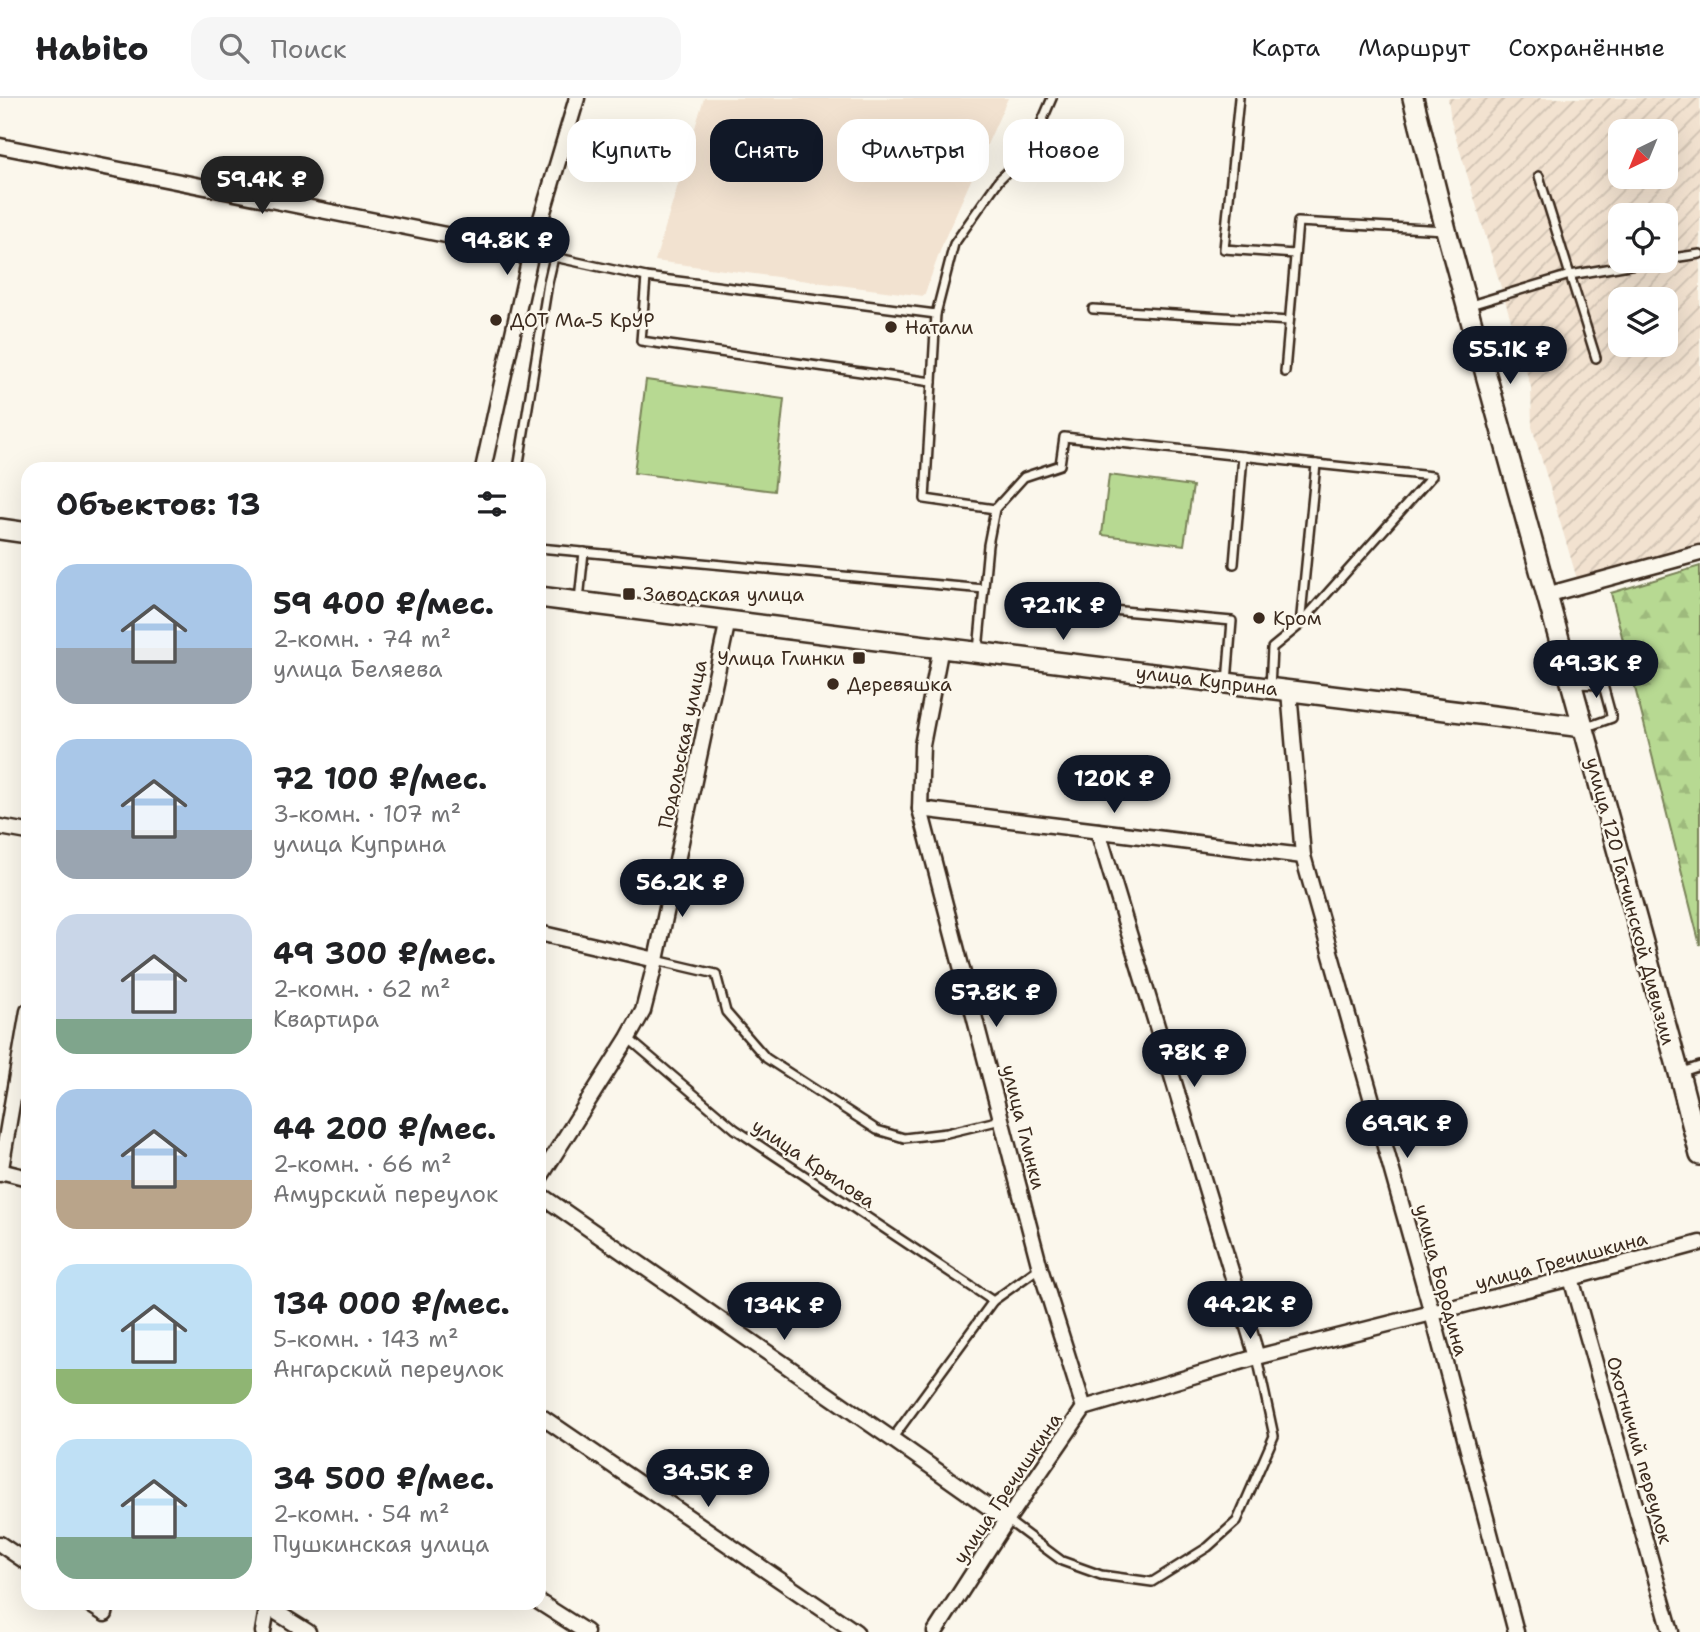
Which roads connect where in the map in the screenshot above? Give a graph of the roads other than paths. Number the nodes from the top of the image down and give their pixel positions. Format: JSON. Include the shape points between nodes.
{"nodes":[{"id":1,"x":577,"y":98,"type":"edge"},
{"id":2,"x":1052,"y":98,"type":"edge"},
{"id":3,"x":1238,"y":98,"type":"edge"},
{"id":4,"x":1413,"y":98,"type":"edge"},
{"id":5,"x":0,"y":146,"type":"edge"},
{"id":6,"x":1539,"y":176,"type":"dead end"},
{"id":7,"x":1446,"y":230,"type":"junction"},
{"id":8,"x":531,"y":252,"type":"junction"},
{"id":9,"x":1296,"y":254,"type":"junction"},
{"id":10,"x":1700,"y":254,"type":"edge"},
{"id":11,"x":554,"y":257,"type":"junction"},
{"id":12,"x":1678,"y":257,"type":"edge"},
{"id":13,"x":1608,"y":269,"type":"edge"},
{"id":14,"x":1570,"y":275,"type":"junction"},
{"id":15,"x":646,"y":277,"type":"junction"},
{"id":16,"x":1467,"y":306,"type":"junction"},
{"id":17,"x":1093,"y":309,"type":"dead end"},
{"id":18,"x":936,"y":314,"type":"junction"},
{"id":19,"x":1289,"y":321,"type":"junction"},
{"id":20,"x":1596,"y":358,"type":"dead end"},
{"id":21,"x":1285,"y":372,"type":"dead end"},
{"id":22,"x":932,"y":382,"type":"junction"},
{"id":23,"x":1243,"y":456,"type":"junction"},
{"id":24,"x":485,"y":462,"type":"edge"},
{"id":25,"x":519,"y":462,"type":"edge"},
{"id":26,"x":1316,"y":464,"type":"junction"},
{"id":27,"x":995,"y":509,"type":"junction"},
{"id":28,"x":0,"y":529,"type":"edge"},
{"id":29,"x":21,"y":532,"type":"edge"},
{"id":30,"x":546,"y":549,"type":"edge"},
{"id":31,"x":584,"y":552,"type":"junction"},
{"id":32,"x":1700,"y":553,"type":"edge"},
{"id":33,"x":1234,"y":564,"type":"dead end"},
{"id":34,"x":984,"y":589,"type":"junction"},
{"id":35,"x":1546,"y":596,"type":"junction"},
{"id":36,"x":546,"y":598,"type":"edge"},
{"id":37,"x":579,"y":602,"type":"junction"},
{"id":38,"x":1068,"y":606,"type":"dead end"},
{"id":39,"x":728,"y":620,"type":"junction"},
{"id":40,"x":1300,"y":625,"type":"junction"},
{"id":41,"x":941,"y":647,"type":"junction"},
{"id":42,"x":978,"y":652,"type":"junction"},
{"id":43,"x":1227,"y":683,"type":"junction"},
{"id":44,"x":1571,"y":684,"type":"junction"},
{"id":45,"x":1279,"y":690,"type":"junction"},
{"id":46,"x":1583,"y":727,"type":"junction"},
{"id":47,"x":920,"y":809,"type":"junction"},
{"id":48,"x":0,"y":827,"type":"edge"},
{"id":49,"x":21,"y":831,"type":"edge"},
{"id":50,"x":1098,"y":831,"type":"junction"},
{"id":51,"x":1303,"y":856,"type":"junction"},
{"id":52,"x":546,"y":935,"type":"edge"},
{"id":53,"x":656,"y":960,"type":"junction"},
{"id":54,"x":628,"y":1038,"type":"junction"},
{"id":55,"x":21,"y":1051,"type":"edge"},
{"id":56,"x":1700,"y":1066,"type":"edge"},
{"id":57,"x":1679,"y":1073,"type":"junction"},
{"id":58,"x":1002,"y":1119,"type":"junction"},
{"id":59,"x":1697,"y":1128,"type":"edge"},
{"id":60,"x":1700,"y":1155,"type":"edge"},
{"id":61,"x":546,"y":1169,"type":"edge"},
{"id":62,"x":0,"y":1172,"type":"edge"},
{"id":63,"x":21,"y":1176,"type":"edge"},
{"id":64,"x":546,"y":1199,"type":"edge"},
{"id":65,"x":1700,"y":1243,"type":"edge"},
{"id":66,"x":1040,"y":1268,"type":"junction"},
{"id":67,"x":1572,"y":1278,"type":"junction"},
{"id":68,"x":993,"y":1301,"type":"junction"},
{"id":69,"x":1432,"y":1313,"type":"junction"},
{"id":70,"x":1256,"y":1357,"type":"junction"},
{"id":71,"x":1084,"y":1408,"type":"junction"},
{"id":72,"x":546,"y":1420,"type":"edge"},
{"id":73,"x":892,"y":1438,"type":"junction"},
{"id":74,"x":1007,"y":1520,"type":"junction"},
{"id":75,"x":0,"y":1544,"type":"edge"},
{"id":76,"x":21,"y":1558,"type":"edge"},
{"id":77,"x":546,"y":1606,"type":"edge"},
{"id":78,"x":267,"y":1610,"type":"edge"},
{"id":79,"x":275,"y":1610,"type":"edge"},
{"id":80,"x":263,"y":1632,"type":"edge"},
{"id":81,"x":308,"y":1632,"type":"edge"},
{"id":82,"x":586,"y":1632,"type":"edge"},
{"id":83,"x":856,"y":1632,"type":"edge"},
{"id":84,"x":935,"y":1632,"type":"edge"},
{"id":85,"x":1515,"y":1632,"type":"edge"},
{"id":86,"x":1671,"y":1632,"type":"edge"}],
"edges":[{"from":1,"to":8,"type":"street"},
{"from":2,"to":18,"type":"lane","via":[[1030,149],[999,180],[954,244]]},
{"from":3,"to":9,"type":"lane","via":[[1224,249]]},
{"from":4,"to":7,"type":"main road","name":"улица 120 Гатчинской Дивизии"},
{"from":5,"to":8,"type":"street"},
{"from":6,"to":14,"type":"lane"},
{"from":7,"to":9,"type":"lane","via":[[1298,222]]},
{"from":7,"to":16,"type":"main road","name":"улица 120 Гатчинской Дивизии"},
{"from":8,"to":11,"type":"lane"},
{"from":8,"to":24,"type":"street"},
{"from":9,"to":19,"type":"lane"},
{"from":10,"to":12,"type":"lane"},
{"from":11,"to":15,"type":"lane"},
{"from":11,"to":25,"type":"lane"},
{"from":13,"to":14,"type":"lane"},
{"from":14,"to":16,"type":"lane"},
{"from":14,"to":20,"type":"lane"},
{"from":15,"to":18,"type":"lane"},
{"from":15,"to":22,"type":"lane","via":[[641,341]]},
{"from":16,"to":35,"type":"main road","name":"улица 120 Гатчинской Дивизии"},
{"from":17,"to":19,"type":"lane"},
{"from":18,"to":22,"type":"lane"},
{"from":19,"to":21,"type":"lane"},
{"from":22,"to":27,"type":"lane","via":[[925,499]]},
{"from":23,"to":26,"type":"lane"},
{"from":23,"to":27,"type":"lane","via":[[1064,437],[1060,465],[1024,477]]},
{"from":23,"to":33,"type":"lane"},
{"from":26,"to":40,"type":"lane"},
{"from":26,"to":40,"type":"lane","via":[[1432,476]]},
{"from":27,"to":34,"type":"lane"},
{"from":28,"to":29,"type":"main road"},
{"from":30,"to":31,"type":"lane"},
{"from":31,"to":34,"type":"lane"},
{"from":31,"to":37,"type":"lane"},
{"from":32,"to":35,"type":"street"},
{"from":34,"to":42,"type":"lane"},
{"from":35,"to":44,"type":"main road","name":"улица 120 Гатчинской Дивизии"},
{"from":36,"to":37,"type":"main road","name":"улица Куприна"},
{"from":37,"to":39,"type":"main road","name":"улица Куприна"},
{"from":38,"to":43,"type":"lane","via":[[1232,621]]},
{"from":39,"to":41,"type":"main road","name":"улица Куприна"},
{"from":39,"to":53,"type":"street","name":"Подольская улица"},
{"from":40,"to":45,"type":"lane","via":[[1272,648]]},
{"from":41,"to":42,"type":"main road","name":"улица Куприна"},
{"from":41,"to":47,"type":"street","name":"улица Глинки","via":[[922,744]]},
{"from":42,"to":43,"type":"main road","name":"улица Куприна"},
{"from":43,"to":45,"type":"main road","name":"улица Куприна"},
{"from":44,"to":46,"type":"main road","name":"улица 120 Гатчинской Дивизии"},
{"from":44,"to":46,"type":"lane","via":[[1603,685],[1612,718]]},
{"from":45,"to":46,"type":"main road","name":"улица Куприна"},
{"from":45,"to":51,"type":"street","name":"улица Бородина"},
{"from":46,"to":57,"type":"main road","name":"улица 120 Гатчинской Дивизии"},
{"from":47,"to":50,"type":"street"},
{"from":47,"to":58,"type":"street","name":"улица Глинки"},
{"from":48,"to":49,"type":"street"},
{"from":50,"to":51,"type":"street"},
{"from":50,"to":70,"type":"street"},
{"from":51,"to":69,"type":"street","name":"улица Бородина"},
{"from":52,"to":53,"type":"street"},
{"from":53,"to":54,"type":"street","name":"Подольская улица","via":[[643,1011]]},
{"from":53,"to":58,"type":"lane","via":[[716,974],[726,1013],[766,1058],[877,1130],[904,1138]]},
{"from":54,"to":61,"type":"street","name":"Подольская улица"},
{"from":54,"to":68,"type":"lane","name":"улица Крылова","via":[[735,1129]]},
{"from":55,"to":62,"type":"street"},
{"from":56,"to":57,"type":"lane"},
{"from":57,"to":59,"type":"main road","name":"улица 120 Гатчинской Дивизии"},
{"from":58,"to":66,"type":"street","name":"улица Глинки"},
{"from":59,"to":60,"type":"main road","name":"улица 120 Гатчинской Дивизии"},
{"from":62,"to":63,"type":"street"},
{"from":64,"to":73,"type":"street"},
{"from":65,"to":67,"type":"street","name":"улица Гречишкина"},
{"from":66,"to":68,"type":"lane"},
{"from":66,"to":71,"type":"street","name":"улица Глинки"},
{"from":67,"to":69,"type":"street","name":"улица Гречишкина"},
{"from":67,"to":86,"type":"street","name":"Охотничий переулок"},
{"from":68,"to":73,"type":"lane"},
{"from":69,"to":70,"type":"street","name":"улица Гречишкина"},
{"from":69,"to":85,"type":"street","name":"улица Бородина"},
{"from":70,"to":71,"type":"street","name":"улица Гречишкина"},
{"from":70,"to":74,"type":"lane","via":[[1274,1436],[1237,1521],[1208,1547],[1152,1582],[1101,1575],[1062,1561]]},
{"from":71,"to":74,"type":"street","name":"улица Гречишкина"},
{"from":72,"to":83,"type":"street"},
{"from":73,"to":74,"type":"street"},
{"from":74,"to":84,"type":"street","name":"улица Гречишкина"},
{"from":75,"to":76,"type":"street"},
{"from":77,"to":82,"type":"street"},
{"from":78,"to":80,"type":"street"},
{"from":79,"to":81,"type":"street"}]}
